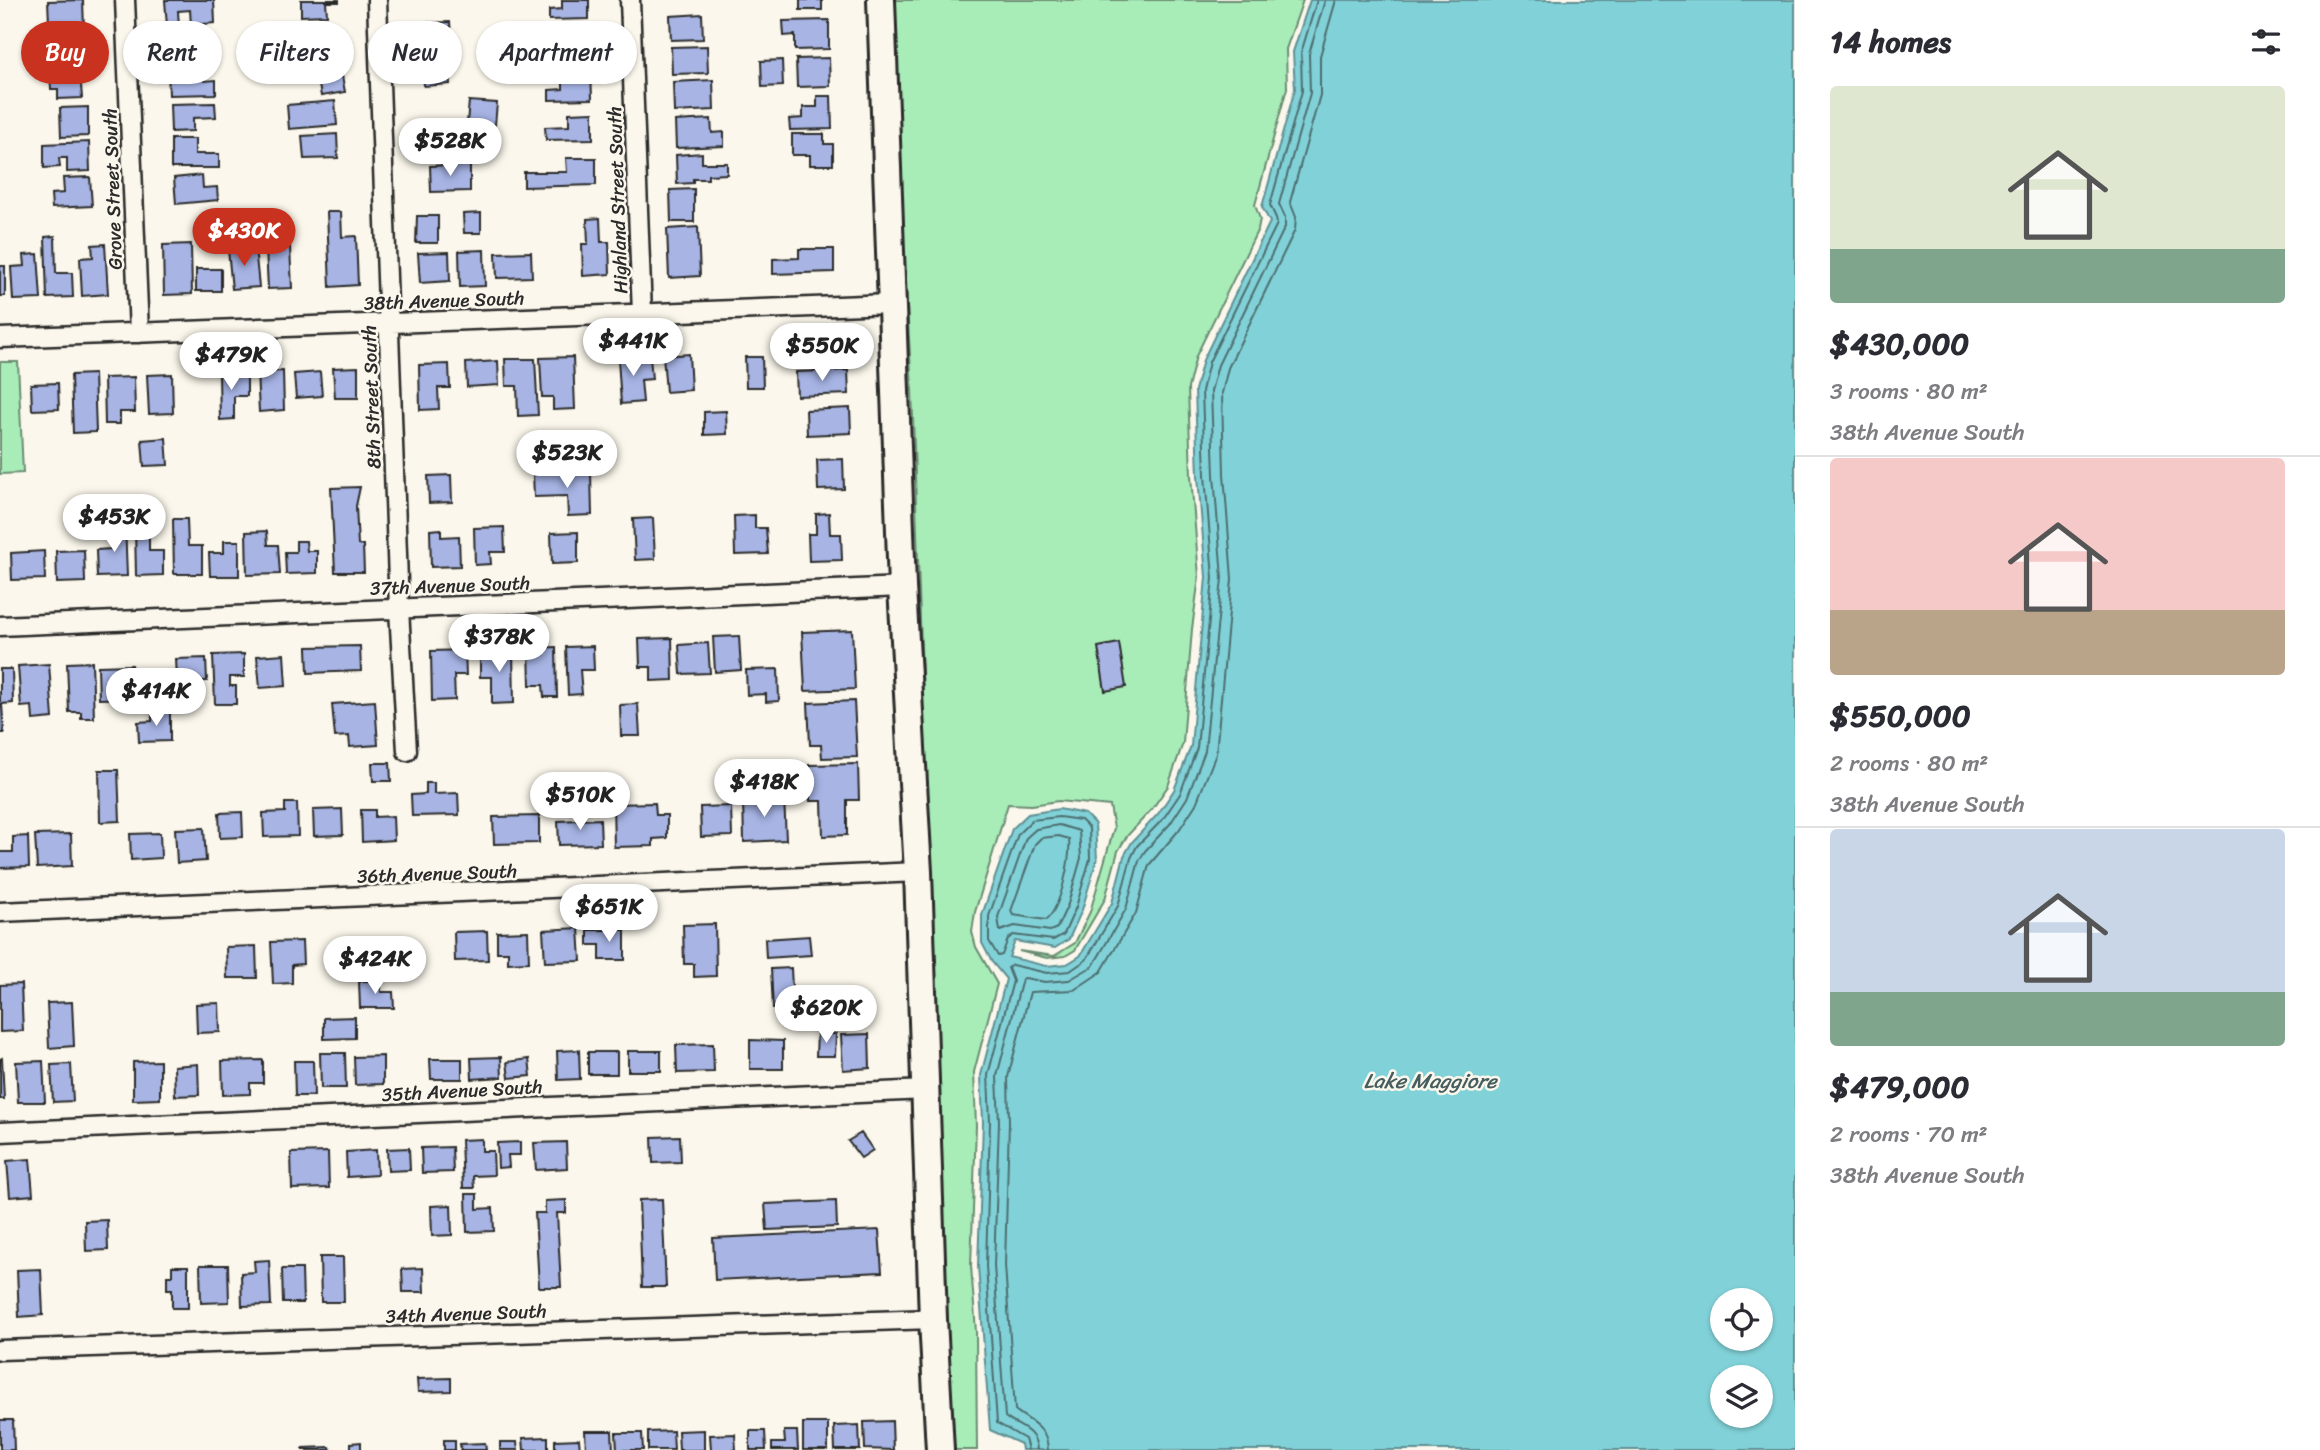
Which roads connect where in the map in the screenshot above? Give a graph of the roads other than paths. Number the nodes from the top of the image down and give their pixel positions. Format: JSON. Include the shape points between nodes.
{"nodes":[{"id":1,"x":125,"y":0,"type":"edge"},
{"id":2,"x":377,"y":0,"type":"edge"},
{"id":3,"x":630,"y":0,"type":"edge"},
{"id":4,"x":881,"y":0,"type":"edge"},
{"id":5,"x":890,"y":304,"type":"junction"},
{"id":6,"x":642,"y":314,"type":"junction"},
{"id":7,"x":390,"y":323,"type":"junction"},
{"id":8,"x":139,"y":334,"type":"junction"},
{"id":9,"x":0,"y":338,"type":"edge"},
{"id":10,"x":902,"y":587,"type":"junction"},
{"id":11,"x":399,"y":608,"type":"junction"},
{"id":12,"x":0,"y":626,"type":"edge"},
{"id":13,"x":407,"y":751,"type":"dead end"},
{"id":14,"x":918,"y":872,"type":"junction"},
{"id":15,"x":0,"y":912,"type":"edge"},
{"id":16,"x":926,"y":1090,"type":"junction"},
{"id":17,"x":0,"y":1132,"type":"edge"},
{"id":18,"x":933,"y":1319,"type":"junction"},
{"id":19,"x":0,"y":1350,"type":"edge"},
{"id":20,"x":940,"y":1450,"type":"edge"}],
"edges":[{"from":1,"to":8,"type":"street","name":"Grove Street South"},
{"from":2,"to":7,"type":"street","name":"8th Street South"},
{"from":3,"to":6,"type":"street","name":"Highland Street South"},
{"from":4,"to":5,"type":"main road"},
{"from":5,"to":6,"type":"street","name":"38th Avenue South"},
{"from":5,"to":10,"type":"main road"},
{"from":6,"to":7,"type":"street","name":"38th Avenue South"},
{"from":7,"to":8,"type":"street","name":"38th Avenue South"},
{"from":7,"to":11,"type":"street","name":"8th Street South"},
{"from":8,"to":9,"type":"street","name":"38th Avenue South"},
{"from":10,"to":11,"type":"street","name":"37th Avenue South"},
{"from":10,"to":14,"type":"main road"},
{"from":11,"to":12,"type":"street","name":"37th Avenue South"},
{"from":11,"to":13,"type":"street","name":"8th Street South"},
{"from":14,"to":15,"type":"street","name":"36th Avenue South"},
{"from":14,"to":16,"type":"main road"},
{"from":16,"to":17,"type":"street","name":"35th Avenue South"},
{"from":16,"to":18,"type":"main road"},
{"from":18,"to":19,"type":"street","name":"34th Avenue South"},
{"from":18,"to":20,"type":"main road"}]}
